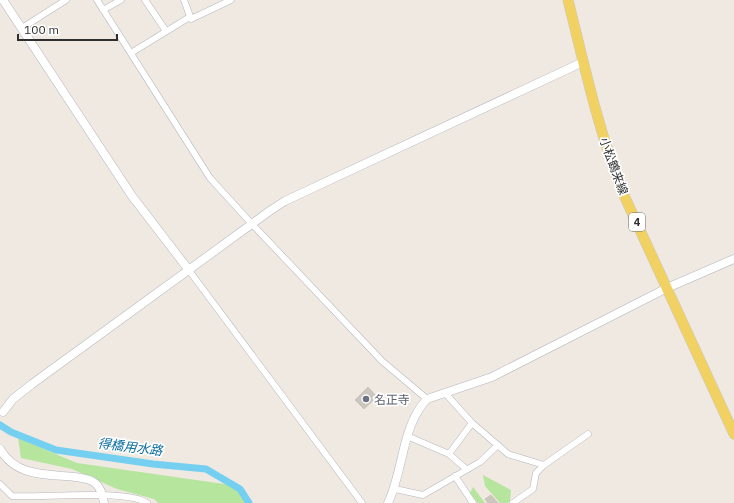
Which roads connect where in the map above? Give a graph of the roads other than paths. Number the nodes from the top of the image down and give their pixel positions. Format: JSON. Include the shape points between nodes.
{"nodes":[{"id":1,"x":3,"y":0,"type":"edge"},
{"id":2,"x":66,"y":0,"type":"edge"},
{"id":3,"x":97,"y":0,"type":"edge"},
{"id":4,"x":121,"y":0,"type":"edge"},
{"id":5,"x":146,"y":0,"type":"edge"},
{"id":6,"x":184,"y":0,"type":"edge"},
{"id":7,"x":231,"y":0,"type":"edge"},
{"id":8,"x":568,"y":0,"type":"edge"},
{"id":9,"x":103,"y":10,"type":"junction"},
{"id":10,"x":191,"y":19,"type":"junction"},
{"id":11,"x":22,"y":28,"type":"junction"},
{"id":12,"x":166,"y":31,"type":"junction"},
{"id":13,"x":131,"y":53,"type":"junction"},
{"id":14,"x":584,"y":62,"type":"junction"},
{"id":15,"x":251,"y":223,"type":"junction"},
{"id":16,"x":734,"y":259,"type":"edge"},
{"id":17,"x":188,"y":269,"type":"junction"},
{"id":18,"x":667,"y":288,"type":"junction"},
{"id":19,"x":445,"y":393,"type":"junction"},
{"id":20,"x":427,"y":399,"type":"junction"},
{"id":21,"x":1,"y":413,"type":"edge"},
{"id":22,"x":472,"y":423,"type":"junction"},
{"id":23,"x":588,"y":434,"type":"dead end"},
{"id":24,"x":734,"y":434,"type":"edge"},
{"id":25,"x":408,"y":436,"type":"junction"},
{"id":26,"x":498,"y":445,"type":"junction"},
{"id":27,"x":0,"y":448,"type":"edge"},
{"id":28,"x":449,"y":454,"type":"junction"},
{"id":29,"x":544,"y":465,"type":"junction"},
{"id":30,"x":466,"y":469,"type":"junction"},
{"id":31,"x":455,"y":476,"type":"junction"},
{"id":32,"x":0,"y":484,"type":"edge"},
{"id":33,"x":394,"y":489,"type":"junction"},
{"id":34,"x":103,"y":499,"type":"edge"},
{"id":35,"x":27,"y":500,"type":"edge"},
{"id":36,"x":145,"y":502,"type":"edge"},
{"id":37,"x":362,"y":503,"type":"edge"},
{"id":38,"x":388,"y":503,"type":"edge"},
{"id":39,"x":472,"y":503,"type":"edge"},
{"id":40,"x":513,"y":503,"type":"edge"}],
"edges":[{"from":1,"to":11,"type":"street"},
{"from":2,"to":11,"type":"street"},
{"from":3,"to":9,"type":"street"},
{"from":4,"to":9,"type":"street"},
{"from":5,"to":12,"type":"street"},
{"from":6,"to":10,"type":"street"},
{"from":7,"to":10,"type":"street"},
{"from":8,"to":14,"type":"main road","name":"小松鶴来線","number":"4"},
{"from":9,"to":13,"type":"street"},
{"from":10,"to":12,"type":"street","via":[[188,18]]},
{"from":11,"to":17,"type":"street","via":[[132,196]]},
{"from":12,"to":13,"type":"street"},
{"from":13,"to":15,"type":"street","via":[[207,173]]},
{"from":14,"to":15,"type":"street","via":[[285,201]]},
{"from":14,"to":18,"type":"main road","name":"小松鶴来線","number":"4","via":[[611,162]]},
{"from":15,"to":17,"type":"street"},
{"from":15,"to":20,"type":"street","via":[[382,361]]},
{"from":16,"to":18,"type":"street"},
{"from":17,"to":21,"type":"street","via":[[22,392]]},
{"from":17,"to":37,"type":"street"},
{"from":18,"to":19,"type":"street","via":[[492,377]]},
{"from":18,"to":24,"type":"main road","name":"小松鶴来線","number":"4"},
{"from":19,"to":20,"type":"street"},
{"from":19,"to":22,"type":"street"},
{"from":20,"to":25,"type":"street","via":[[414,418]]},
{"from":22,"to":26,"type":"street"},
{"from":22,"to":28,"type":"street"},
{"from":23,"to":29,"type":"street"},
{"from":25,"to":28,"type":"street"},
{"from":25,"to":33,"type":"street"},
{"from":26,"to":29,"type":"street","via":[[508,454]]},
{"from":26,"to":30,"type":"street","via":[[480,462]]},
{"from":27,"to":34,"type":"street","via":[[7,459],[25,471],[94,482]]},
{"from":28,"to":30,"type":"street"},
{"from":29,"to":40,"type":"street","via":[[536,473],[533,489]]},
{"from":30,"to":31,"type":"street"},
{"from":31,"to":33,"type":"street","via":[[424,495]]},
{"from":31,"to":39,"type":"street"},
{"from":32,"to":35,"type":"street","via":[[12,496]]},
{"from":33,"to":38,"type":"street"},
{"from":34,"to":35,"type":"street"},
{"from":34,"to":36,"type":"street","via":[[121,496]]}]}
